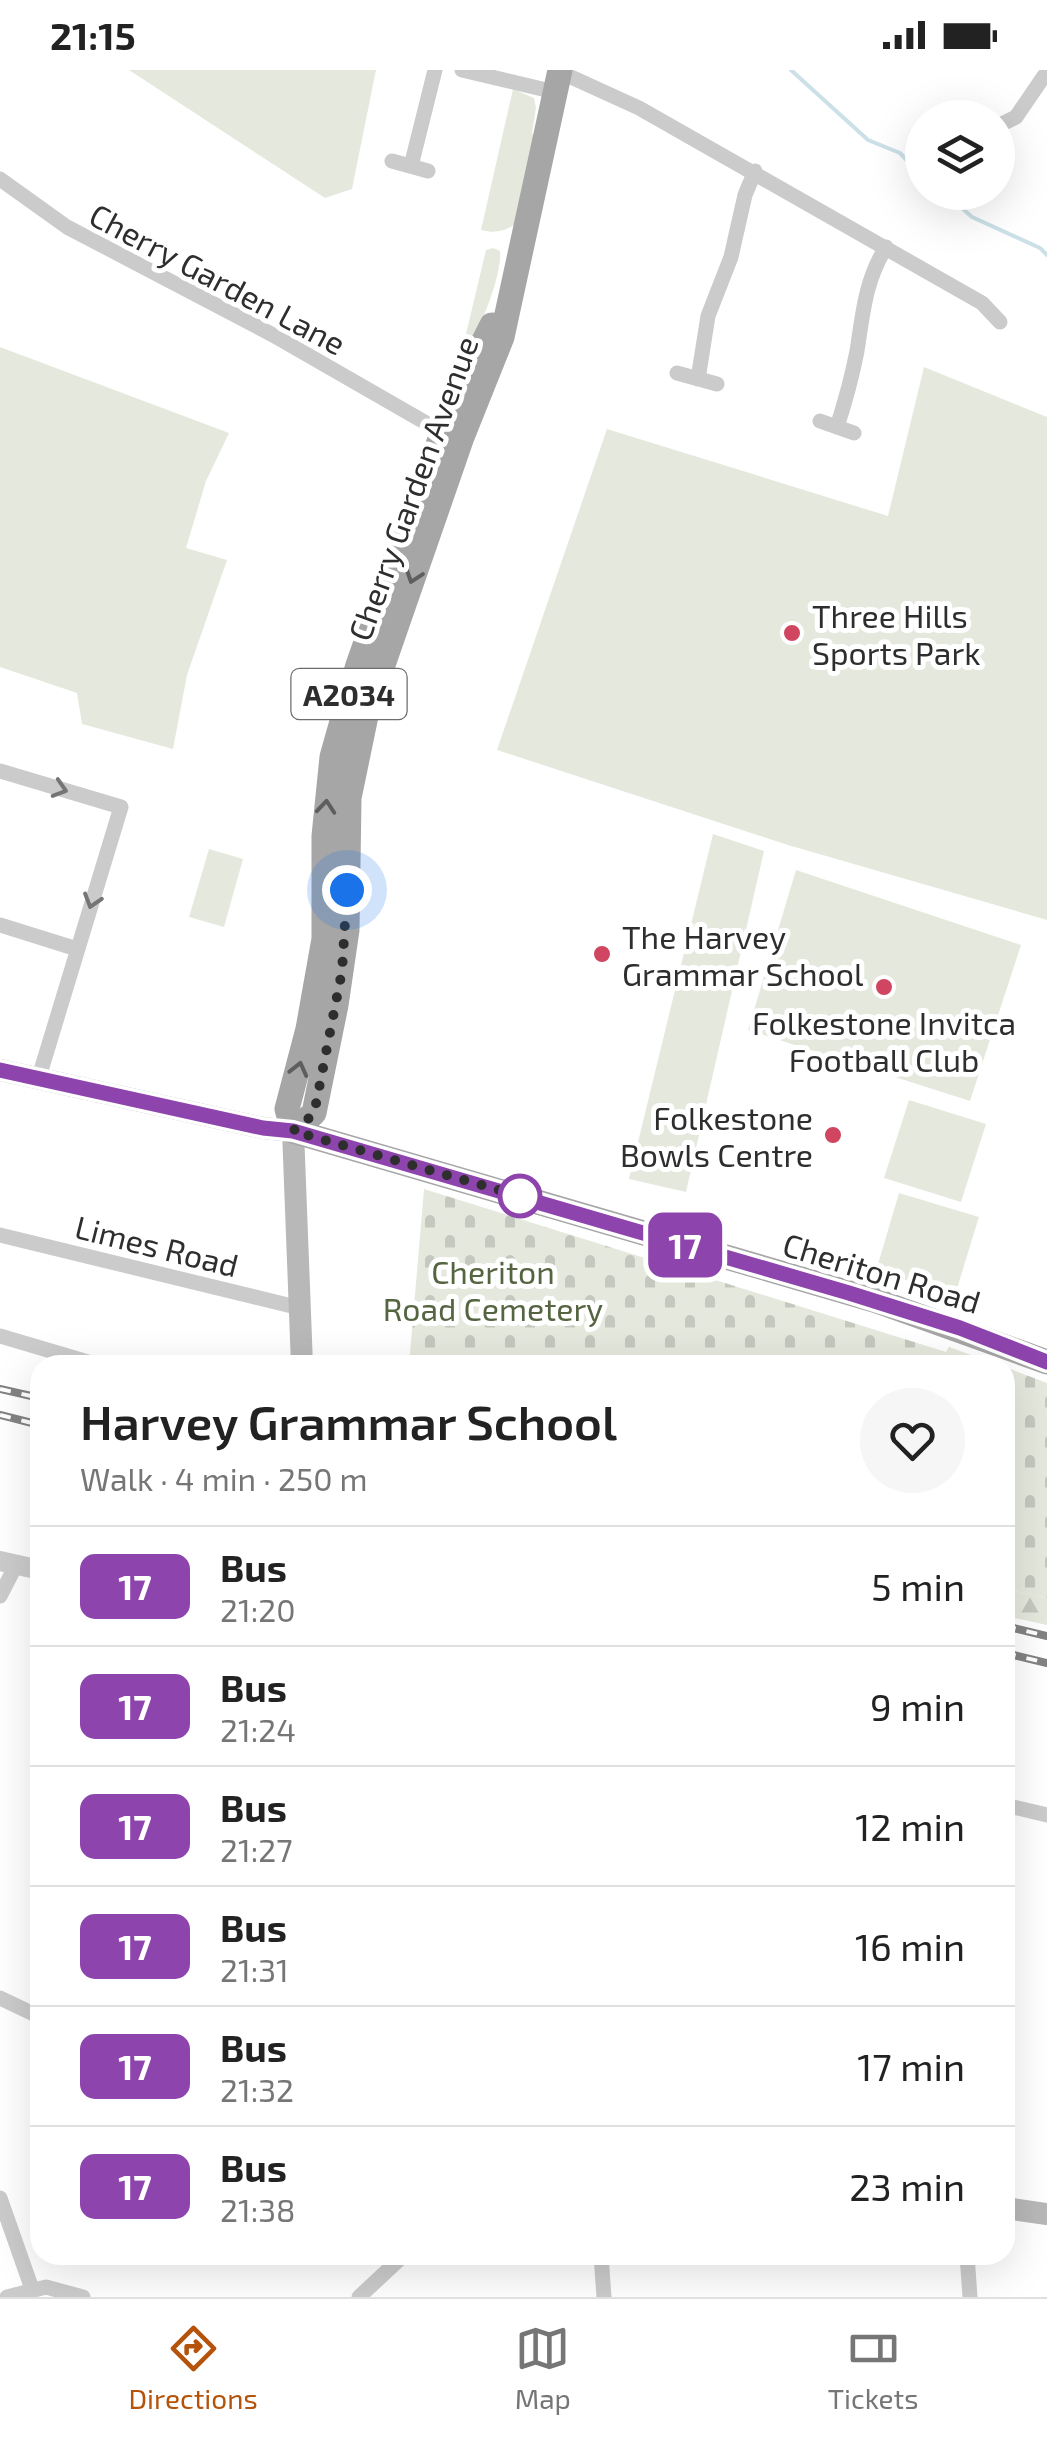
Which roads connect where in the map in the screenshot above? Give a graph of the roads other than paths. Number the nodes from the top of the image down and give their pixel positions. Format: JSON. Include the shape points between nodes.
{"nodes":[{"id":1,"x":435,"y":70,"type":"edge"},
{"id":2,"x":462,"y":70,"type":"edge"},
{"id":3,"x":1043,"y":75,"type":"edge"},
{"id":4,"x":558,"y":78,"type":"edge"},
{"id":5,"x":1015,"y":118,"type":"edge"},
{"id":6,"x":392,"y":162,"type":"dead end"},
{"id":7,"x":411,"y":166,"type":"junction"},
{"id":8,"x":428,"y":171,"type":"dead end"},
{"id":9,"x":756,"y":172,"type":"junction"},
{"id":10,"x":0,"y":179,"type":"edge"},
{"id":11,"x":886,"y":248,"type":"junction"},
{"id":12,"x":512,"y":284,"type":"junction"},
{"id":13,"x":1000,"y":322,"type":"dead end"},
{"id":14,"x":678,"y":373,"type":"dead end"},
{"id":15,"x":698,"y":379,"type":"junction"},
{"id":16,"x":717,"y":384,"type":"dead end"},
{"id":17,"x":454,"y":402,"type":"junction"},
{"id":18,"x":415,"y":418,"type":"junction"},
{"id":19,"x":854,"y":433,"type":"dead end"},
{"id":20,"x":452,"y":437,"type":"junction"},
{"id":21,"x":432,"y":461,"type":"junction"},
{"id":22,"x":0,"y":771,"type":"edge"},
{"id":23,"x":0,"y":925,"type":"edge"},
{"id":24,"x":77,"y":950,"type":"junction"},
{"id":25,"x":0,"y":1070,"type":"edge"},
{"id":26,"x":39,"y":1077,"type":"junction"},
{"id":27,"x":293,"y":1131,"type":"junction"},
{"id":28,"x":0,"y":1235,"type":"edge"},
{"id":29,"x":300,"y":1308,"type":"junction"},
{"id":30,"x":0,"y":1336,"type":"edge"},
{"id":31,"x":64,"y":1355,"type":"edge"},
{"id":32,"x":302,"y":1355,"type":"edge"},
{"id":33,"x":1047,"y":1362,"type":"edge"},
{"id":34,"x":8,"y":1563,"type":"edge"},
{"id":35,"x":0,"y":1596,"type":"edge"},
{"id":36,"x":1015,"y":1807,"type":"edge"},
{"id":37,"x":1047,"y":1815,"type":"edge"},
{"id":38,"x":0,"y":1998,"type":"edge"},
{"id":39,"x":30,"y":2012,"type":"edge"},
{"id":40,"x":0,"y":2198,"type":"edge"},
{"id":41,"x":1015,"y":2209,"type":"edge"},
{"id":42,"x":1047,"y":2214,"type":"edge"},
{"id":43,"x":394,"y":2265,"type":"edge"},
{"id":44,"x":602,"y":2265,"type":"edge"},
{"id":45,"x":967,"y":2265,"type":"edge"},
{"id":46,"x":32,"y":2289,"type":"junction"},
{"id":47,"x":7,"y":2297,"type":"edge"},
{"id":48,"x":84,"y":2297,"type":"edge"},
{"id":49,"x":360,"y":2297,"type":"edge"},
{"id":50,"x":604,"y":2297,"type":"edge"},
{"id":51,"x":970,"y":2297,"type":"edge"}],
"edges":[{"from":1,"to":7,"type":"street"},
{"from":2,"to":4,"type":"street"},
{"from":3,"to":5,"type":"street"},
{"from":4,"to":9,"type":"street","via":[[640,108]]},
{"from":4,"to":12,"type":"main road","name":"Cherry Garden Avenue","number":"A2034"},
{"from":6,"to":7,"type":"street"},
{"from":7,"to":8,"type":"street"},
{"from":9,"to":11,"type":"street"},
{"from":9,"to":15,"type":"street","via":[[708,316]]},
{"from":10,"to":18,"type":"street","name":"Cherry Garden Lane","via":[[76,233]]},
{"from":11,"to":13,"type":"street","via":[[982,303]]},
{"from":11,"to":19,"type":"street","via":[[862,303],[851,382],[828,424]]},
{"from":12,"to":17,"type":"main road","name":"Cherry Garden Avenue","number":"A2034"},
{"from":12,"to":20,"type":"main road","name":"Cherry Garden Avenue","number":"A2034","via":[[502,338]]},
{"from":14,"to":15,"type":"street"},
{"from":15,"to":16,"type":"street"},
{"from":17,"to":18,"type":"street"},
{"from":17,"to":20,"type":"main road","name":"Cherry Garden Avenue","number":"A2034"},
{"from":18,"to":20,"type":"street","name":"Cherry Garden Lane"},
{"from":18,"to":21,"type":"street"},
{"from":20,"to":21,"type":"main road","name":"Cherry Garden Avenue","number":"A2034"},
{"from":20,"to":27,"type":"main road","name":"Cherry Garden Avenue","number":"A2034","one_way":true,"via":[[359,744],[349,798],[342,971],[314,1114]]},
{"from":27,"to":21,"type":"main road","name":"Cherry Garden Avenue","number":"A2034","one_way":true,"via":[[287,1109],[324,940],[332,757]]},
{"from":22,"to":24,"type":"street","one_way":true,"via":[[120,808]]},
{"from":23,"to":24,"type":"street"},
{"from":24,"to":26,"type":"street"},
{"from":25,"to":26,"type":"main road","name":"Cheriton Road"},
{"from":26,"to":27,"type":"main road","name":"Cheriton Road"},
{"from":27,"to":29,"type":"main road"},
{"from":27,"to":33,"type":"main road","name":"Cheriton Road","via":[[849,1293]]},
{"from":28,"to":29,"type":"street","name":"Limes Road"},
{"from":29,"to":32,"type":"main road"},
{"from":30,"to":31,"type":"street"},
{"from":34,"to":35,"type":"street"},
{"from":36,"to":37,"type":"street"},
{"from":38,"to":39,"type":"street"},
{"from":40,"to":46,"type":"street"},
{"from":41,"to":42,"type":"main road"},
{"from":43,"to":49,"type":"street"},
{"from":44,"to":50,"type":"street"},
{"from":45,"to":51,"type":"street"},
{"from":46,"to":47,"type":"street"},
{"from":46,"to":48,"type":"street"}]}
